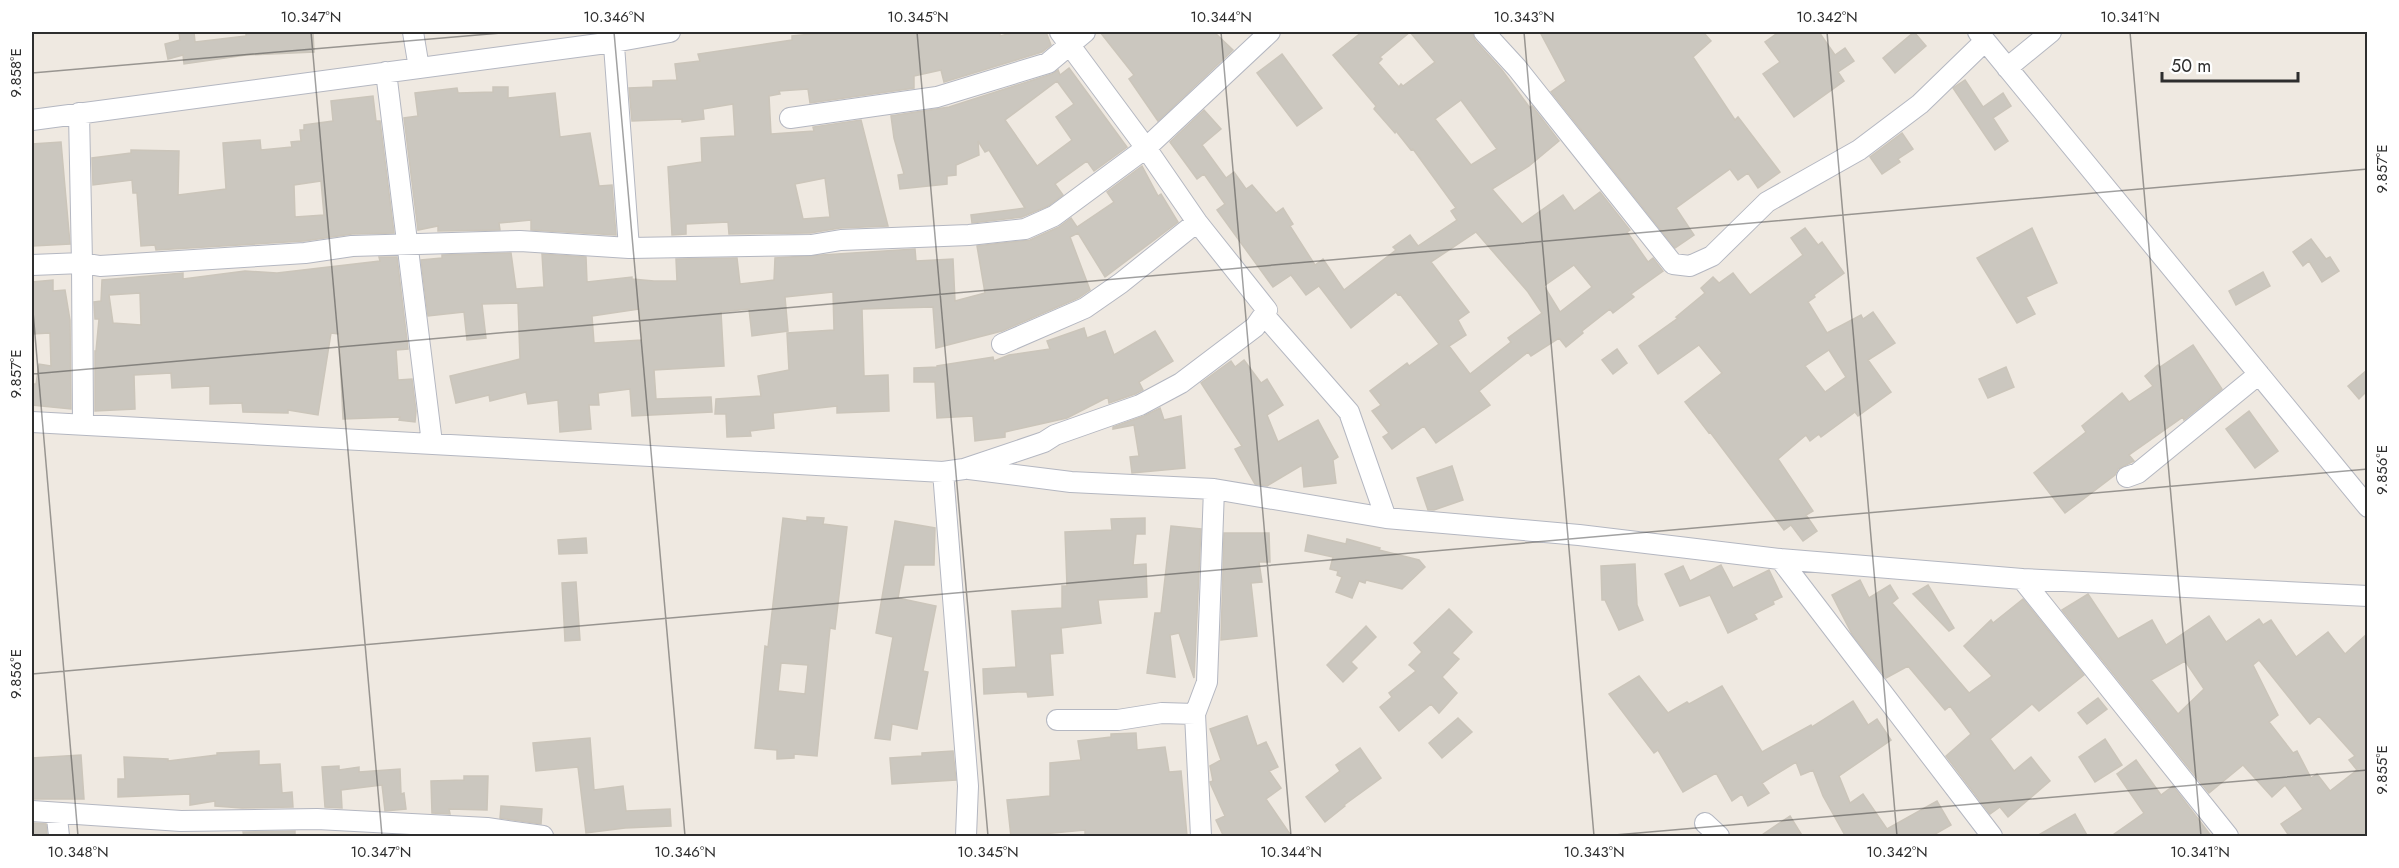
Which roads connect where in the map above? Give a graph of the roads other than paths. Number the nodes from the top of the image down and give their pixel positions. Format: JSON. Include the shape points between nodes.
{"nodes":[{"id":1,"x":413,"y":32,"type":"edge"},
{"id":2,"x":670,"y":32,"type":"edge"},
{"id":3,"x":1270,"y":32,"type":"edge"},
{"id":4,"x":1484,"y":32,"type":"edge"},
{"id":5,"x":2051,"y":32,"type":"edge"},
{"id":6,"x":1072,"y":36,"type":"edge"},
{"id":7,"x":1981,"y":36,"type":"edge"},
{"id":8,"x":614,"y":37,"type":"edge"},
{"id":9,"x":419,"y":68,"type":"junction"},
{"id":10,"x":2007,"y":68,"type":"junction"},
{"id":11,"x":386,"y":72,"type":"junction"},
{"id":12,"x":79,"y":113,"type":"junction"},
{"id":13,"x":790,"y":118,"type":"dead end"},
{"id":14,"x":32,"y":120,"type":"edge"},
{"id":15,"x":1146,"y":148,"type":"junction"},
{"id":16,"x":1197,"y":222,"type":"junction"},
{"id":17,"x":408,"y":245,"type":"junction"},
{"id":18,"x":629,"y":248,"type":"junction"},
{"id":19,"x":82,"y":263,"type":"junction"},
{"id":20,"x":32,"y":265,"type":"edge"},
{"id":21,"x":1265,"y":316,"type":"junction"},
{"id":22,"x":1002,"y":344,"type":"dead end"},
{"id":23,"x":2259,"y":374,"type":"junction"},
{"id":24,"x":32,"y":422,"type":"edge"},
{"id":25,"x":83,"y":424,"type":"junction"},
{"id":26,"x":432,"y":443,"type":"junction"},
{"id":27,"x":964,"y":469,"type":"junction"},
{"id":28,"x":943,"y":472,"type":"junction"},
{"id":29,"x":2127,"y":477,"type":"dead end"},
{"id":30,"x":1214,"y":489,"type":"junction"},
{"id":31,"x":2367,"y":507,"type":"edge"},
{"id":32,"x":1386,"y":518,"type":"junction"},
{"id":33,"x":1780,"y":559,"type":"junction"},
{"id":34,"x":2022,"y":579,"type":"junction"},
{"id":35,"x":2367,"y":596,"type":"edge"},
{"id":36,"x":1195,"y":714,"type":"junction"},
{"id":37,"x":1058,"y":720,"type":"dead end"},
{"id":38,"x":32,"y":811,"type":"edge"},
{"id":39,"x":52,"y":813,"type":"junction"},
{"id":40,"x":59,"y":837,"type":"edge"},
{"id":41,"x":543,"y":837,"type":"edge"},
{"id":42,"x":966,"y":837,"type":"edge"},
{"id":43,"x":1201,"y":837,"type":"edge"},
{"id":44,"x":1992,"y":837,"type":"edge"},
{"id":45,"x":2228,"y":837,"type":"edge"}],
"edges":[{"from":1,"to":9,"type":"street"},
{"from":2,"to":8,"type":"street"},
{"from":3,"to":15,"type":"street"},
{"from":4,"to":7,"type":"street","via":[[1673,264],[1690,266],[1712,256],[1767,202],[1859,150],[1920,104]]},
{"from":5,"to":10,"type":"street"},
{"from":6,"to":13,"type":"street","via":[[1048,63],[937,97]]},
{"from":6,"to":15,"type":"street"},
{"from":7,"to":10,"type":"street"},
{"from":8,"to":9,"type":"street"},
{"from":8,"to":18,"type":"street"},
{"from":9,"to":11,"type":"street"},
{"from":10,"to":23,"type":"street"},
{"from":11,"to":12,"type":"street"},
{"from":11,"to":17,"type":"street"},
{"from":12,"to":14,"type":"street"},
{"from":12,"to":19,"type":"street"},
{"from":15,"to":16,"type":"street"},
{"from":15,"to":18,"type":"street","via":[[1054,216],[1025,229],[811,244]]},
{"from":16,"to":21,"type":"street","via":[[1268,310]]},
{"from":16,"to":22,"type":"street","via":[[1085,308]]},
{"from":17,"to":18,"type":"street","via":[[520,241]]},
{"from":17,"to":19,"type":"street","via":[[100,266]]},
{"from":17,"to":26,"type":"street"},
{"from":19,"to":20,"type":"street"},
{"from":19,"to":25,"type":"street"},
{"from":21,"to":27,"type":"street","via":[[1181,383],[1140,405]]},
{"from":21,"to":32,"type":"street","via":[[1349,411]]},
{"from":23,"to":29,"type":"street","via":[[2138,473]]},
{"from":23,"to":31,"type":"street"},
{"from":24,"to":25,"type":"street"},
{"from":25,"to":26,"type":"street"},
{"from":26,"to":28,"type":"street"},
{"from":27,"to":28,"type":"street"},
{"from":27,"to":30,"type":"street","via":[[1071,482]]},
{"from":28,"to":42,"type":"street","via":[[968,786]]},
{"from":30,"to":32,"type":"street"},
{"from":30,"to":36,"type":"street","via":[[1207,682]]},
{"from":32,"to":33,"type":"street"},
{"from":33,"to":34,"type":"street"},
{"from":33,"to":44,"type":"street"},
{"from":34,"to":35,"type":"street"},
{"from":34,"to":45,"type":"street"},
{"from":36,"to":37,"type":"street"},
{"from":36,"to":43,"type":"street"},
{"from":38,"to":39,"type":"street"},
{"from":39,"to":40,"type":"street","via":[[57,818]]},
{"from":39,"to":41,"type":"street","via":[[181,821],[339,820],[487,828]]}]}
